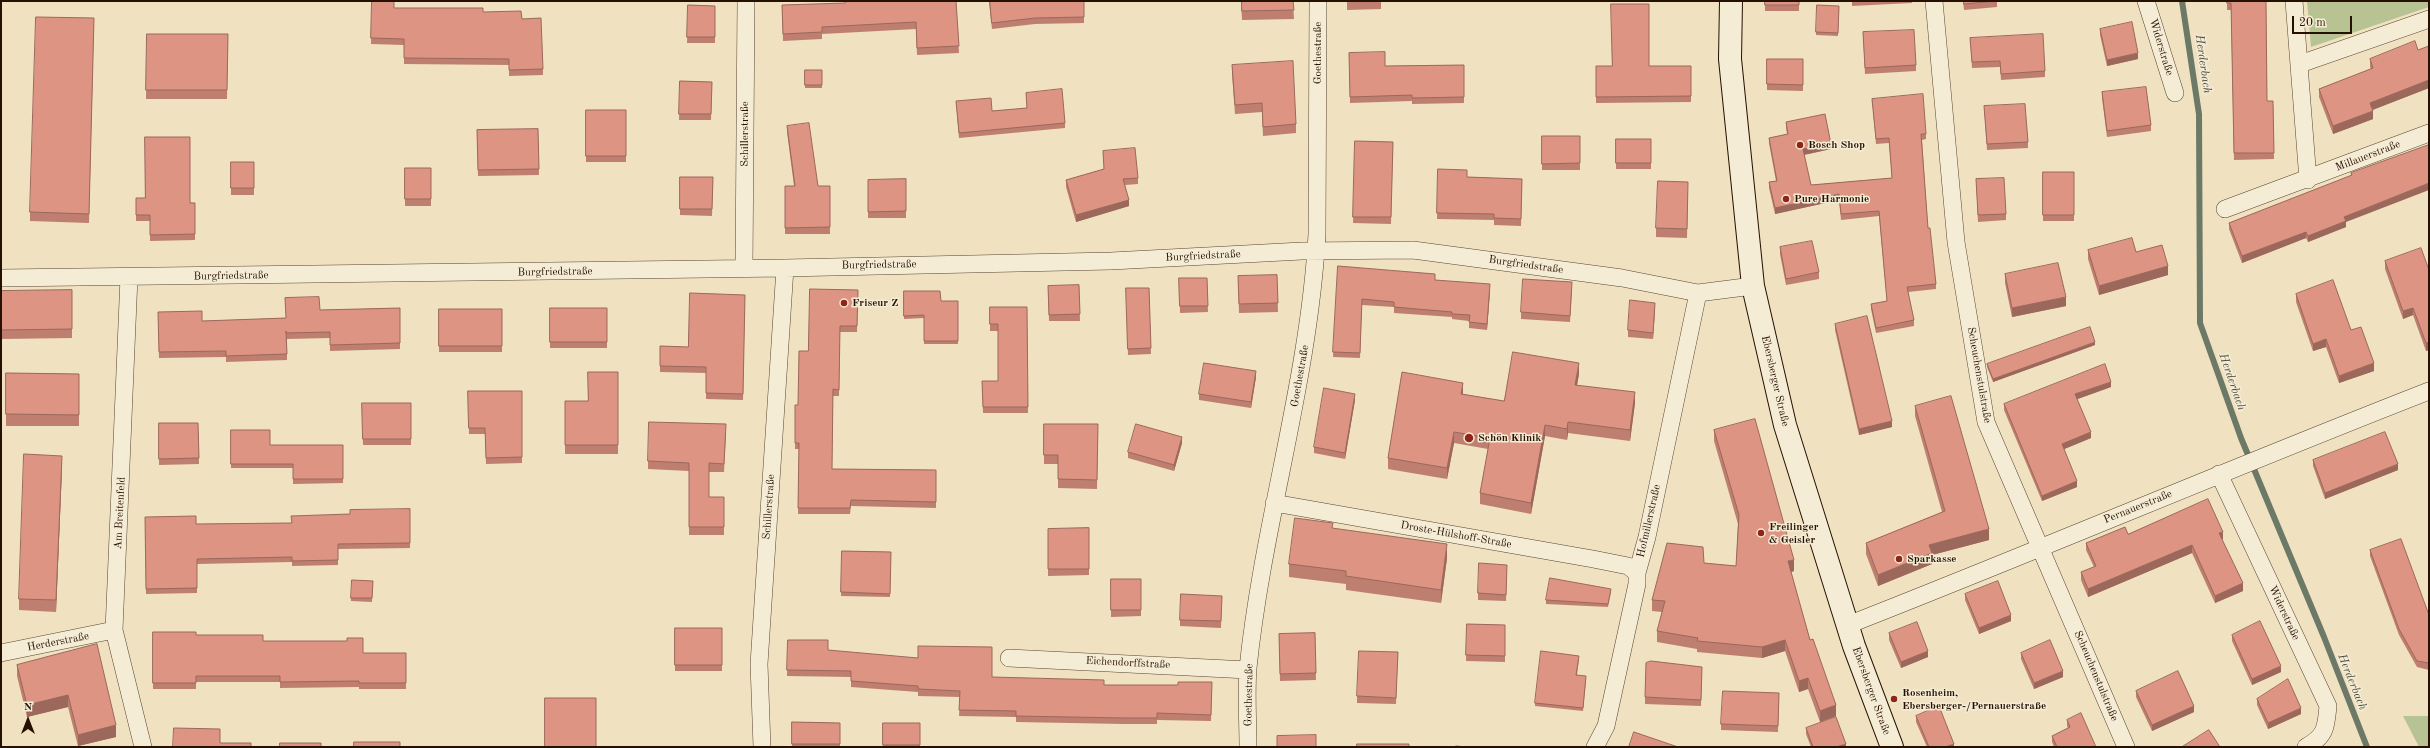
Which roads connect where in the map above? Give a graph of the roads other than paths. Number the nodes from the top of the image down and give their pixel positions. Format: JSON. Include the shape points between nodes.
{"nodes":[{"id":1,"x":746,"y":1,"type":"edge"},
{"id":2,"x":1318,"y":1,"type":"edge"},
{"id":3,"x":1731,"y":1,"type":"edge"},
{"id":4,"x":1934,"y":1,"type":"edge"},
{"id":5,"x":2146,"y":1,"type":"edge"},
{"id":6,"x":2294,"y":1,"type":"edge"},
{"id":7,"x":2429,"y":19,"type":"edge"},
{"id":8,"x":2300,"y":64,"type":"junction"},
{"id":9,"x":2175,"y":93,"type":"dead end"},
{"id":10,"x":2429,"y":133,"type":"edge"},
{"id":11,"x":2308,"y":180,"type":"junction"},
{"id":12,"x":2225,"y":208,"type":"dead end"},
{"id":13,"x":1316,"y":250,"type":"junction"},
{"id":14,"x":744,"y":267,"type":"junction"},
{"id":15,"x":785,"y":268,"type":"junction"},
{"id":16,"x":129,"y":277,"type":"junction"},
{"id":17,"x":1,"y":278,"type":"edge"},
{"id":18,"x":1753,"y":286,"type":"junction"},
{"id":19,"x":1698,"y":293,"type":"junction"},
{"id":20,"x":2429,"y":391,"type":"edge"},
{"id":21,"x":2225,"y":471,"type":"junction"},
{"id":22,"x":1274,"y":504,"type":"junction"},
{"id":23,"x":2039,"y":547,"type":"junction"},
{"id":24,"x":1637,"y":572,"type":"junction"},
{"id":25,"x":1848,"y":625,"type":"junction"},
{"id":26,"x":114,"y":630,"type":"junction"},
{"id":27,"x":1,"y":653,"type":"edge"},
{"id":28,"x":1009,"y":658,"type":"dead end"},
{"id":29,"x":1248,"y":670,"type":"junction"},
{"id":30,"x":143,"y":747,"type":"edge"},
{"id":31,"x":762,"y":747,"type":"edge"},
{"id":32,"x":1248,"y":747,"type":"edge"},
{"id":33,"x":1595,"y":747,"type":"edge"},
{"id":34,"x":1892,"y":747,"type":"edge"},
{"id":35,"x":2126,"y":747,"type":"edge"},
{"id":36,"x":2306,"y":747,"type":"edge"}],
"edges":[{"from":1,"to":14,"type":"street","name":"Schillerstraße"},
{"from":2,"to":13,"type":"street","name":"Goethestraße"},
{"from":3,"to":18,"type":"street","name":"Ebersberger Straße","via":[[1730,59]]},
{"from":4,"to":23,"type":"street","name":"Scheuchenstulstraße","via":[[1956,242],[1986,422]]},
{"from":5,"to":9,"type":"street","name":"Widerstraße"},
{"from":6,"to":8,"type":"street"},
{"from":7,"to":8,"type":"street"},
{"from":8,"to":11,"type":"street"},
{"from":10,"to":11,"type":"street","name":"Millauerstraße"},
{"from":11,"to":12,"type":"street","name":"Millauerstraße"},
{"from":13,"to":15,"type":"street","name":"Burgfriedstraße","via":[[1111,261]]},
{"from":13,"to":19,"type":"street","name":"Burgfriedstraße","via":[[1413,250],[1622,278]]},
{"from":13,"to":22,"type":"street","name":"Goethestraße","via":[[1301,376]]},
{"from":14,"to":15,"type":"street","name":"Burgfriedstraße"},
{"from":14,"to":16,"type":"street","name":"Burgfriedstraße","via":[[521,273]]},
{"from":15,"to":31,"type":"street","name":"Schillerstraße","via":[[759,664]]},
{"from":16,"to":17,"type":"street","name":"Burgfriedstraße"},
{"from":16,"to":26,"type":"street","name":"Am Breitenfeld"},
{"from":18,"to":19,"type":"street","name":"Burgfriedstraße"},
{"from":18,"to":25,"type":"street","name":"Ebersberger Straße","via":[[1784,425]]},
{"from":19,"to":24,"type":"street","name":"Hofmillerstraße","via":[[1647,538]]},
{"from":20,"to":21,"type":"street","name":"Pernauerstraße"},
{"from":21,"to":23,"type":"street","name":"Pernauerstraße"},
{"from":21,"to":36,"type":"street","name":"Widerstraße","via":[[2328,706],[2326,726],[2319,740]]},
{"from":22,"to":24,"type":"street","name":"Droste-Hülshoff-Straße","via":[[1594,559],[1628,566]]},
{"from":22,"to":29,"type":"street","name":"Goethestraße","via":[[1260,573]]},
{"from":23,"to":25,"type":"street","name":"Pernauerstraße"},
{"from":23,"to":35,"type":"street","name":"Scheuchenstulstraße"},
{"from":24,"to":33,"type":"street","name":"Hofmillerstraße","via":[[1637,584],[1606,726]]},
{"from":25,"to":34,"type":"street","name":"Ebersberger Straße"},
{"from":26,"to":27,"type":"street","name":"Herderstraße"},
{"from":26,"to":30,"type":"street","name":"Am Breitenfeld"},
{"from":28,"to":29,"type":"street","name":"Eichendorffstraße"},
{"from":29,"to":32,"type":"street","name":"Goethestraße"}]}
